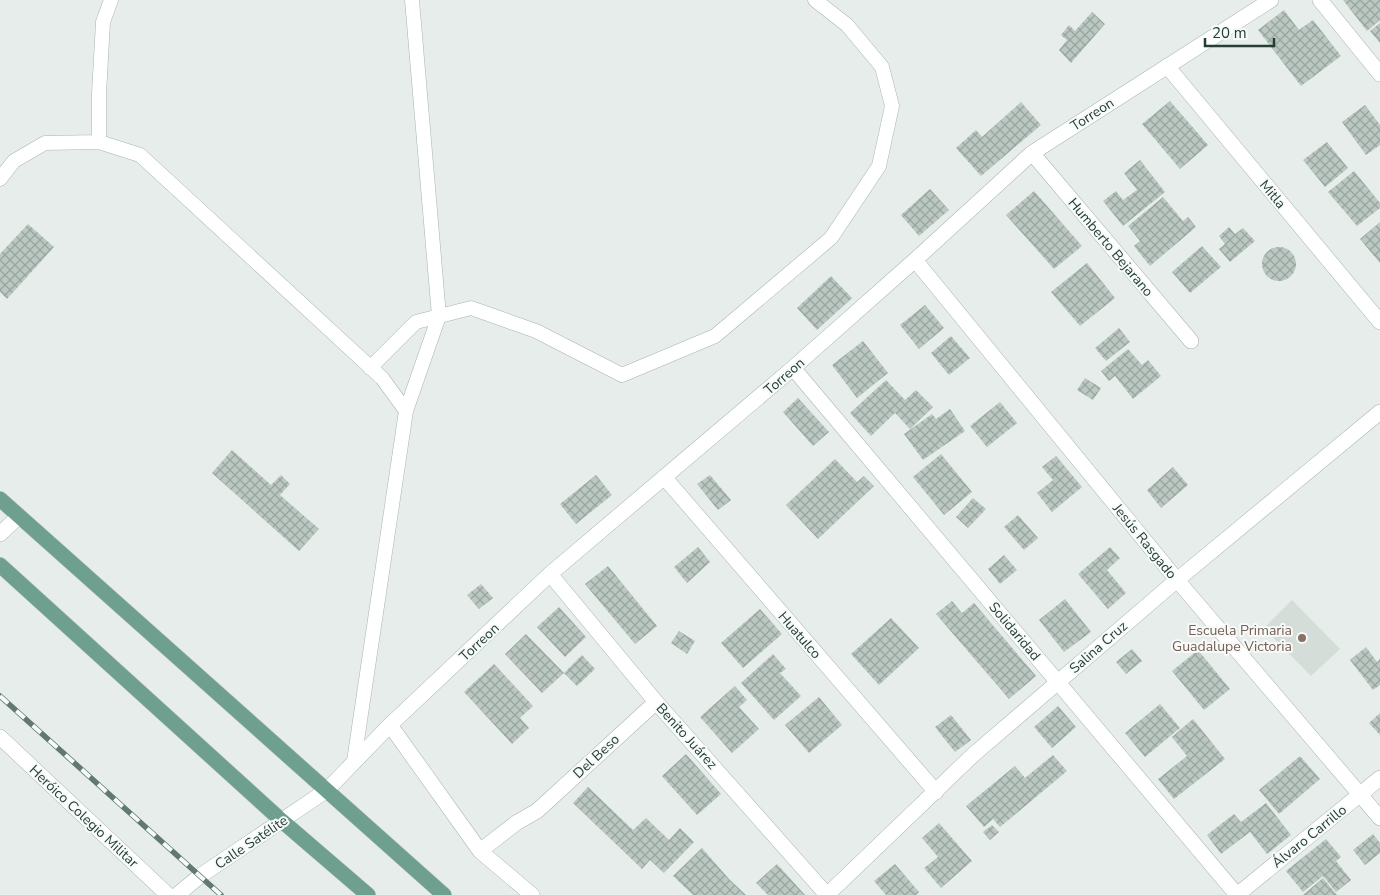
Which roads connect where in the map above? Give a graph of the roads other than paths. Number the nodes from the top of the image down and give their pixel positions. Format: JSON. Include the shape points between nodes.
{"nodes":[{"id":1,"x":111,"y":0,"type":"edge"},
{"id":2,"x":412,"y":0,"type":"edge"},
{"id":3,"x":815,"y":0,"type":"edge"},
{"id":4,"x":1271,"y":0,"type":"edge"},
{"id":5,"x":1320,"y":0,"type":"edge"},
{"id":6,"x":1166,"y":66,"type":"junction"},
{"id":7,"x":1380,"y":74,"type":"edge"},
{"id":8,"x":99,"y":142,"type":"junction"},
{"id":9,"x":1032,"y":153,"type":"junction"},
{"id":10,"x":0,"y":179,"type":"edge"},
{"id":11,"x":915,"y":260,"type":"junction"},
{"id":12,"x":439,"y":316,"type":"junction"},
{"id":13,"x":1380,"y":322,"type":"edge"},
{"id":14,"x":1191,"y":341,"type":"dead end"},
{"id":15,"x":370,"y":368,"type":"junction"},
{"id":16,"x":793,"y":368,"type":"junction"},
{"id":17,"x":406,"y":411,"type":"junction"},
{"id":18,"x":1380,"y":412,"type":"edge"},
{"id":19,"x":664,"y":477,"type":"junction"},
{"id":20,"x":0,"y":499,"type":"edge"},
{"id":21,"x":19,"y":516,"type":"junction"},
{"id":22,"x":0,"y":534,"type":"edge"},
{"id":23,"x":0,"y":565,"type":"edge"},
{"id":24,"x":550,"y":574,"type":"junction"},
{"id":25,"x":1177,"y":580,"type":"junction"},
{"id":26,"x":1058,"y":682,"type":"junction"},
{"id":27,"x":656,"y":702,"type":"junction"},
{"id":28,"x":390,"y":725,"type":"junction"},
{"id":29,"x":0,"y":737,"type":"edge"},
{"id":30,"x":354,"y":761,"type":"junction"},
{"id":31,"x":1380,"y":778,"type":"edge"},
{"id":32,"x":327,"y":790,"type":"junction"},
{"id":33,"x":936,"y":792,"type":"junction"},
{"id":34,"x":1360,"y":794,"type":"junction"},
{"id":35,"x":1380,"y":818,"type":"edge"},
{"id":36,"x":282,"y":821,"type":"junction"},
{"id":37,"x":480,"y":851,"type":"junction"},
{"id":38,"x":168,"y":895,"type":"edge"},
{"id":39,"x":177,"y":895,"type":"edge"},
{"id":40,"x":368,"y":895,"type":"edge"},
{"id":41,"x":444,"y":895,"type":"edge"},
{"id":42,"x":532,"y":895,"type":"edge"},
{"id":43,"x":827,"y":895,"type":"edge"},
{"id":44,"x":1237,"y":895,"type":"edge"}],
"edges":[{"from":1,"to":8,"type":"lane","via":[[104,22]]},
{"from":2,"to":12,"type":"lane"},
{"from":3,"to":12,"type":"lane","via":[[846,25],[882,67],[892,106],[879,166],[831,238],[715,336],[622,375],[536,331],[471,308]]},
{"from":4,"to":6,"type":"street","name":"Torreon"},
{"from":5,"to":7,"type":"street"},
{"from":6,"to":9,"type":"street","name":"Torreon"},
{"from":6,"to":13,"type":"street","name":"Mitla"},
{"from":8,"to":10,"type":"lane","via":[[44,143],[14,161]]},
{"from":8,"to":15,"type":"lane","via":[[140,155]]},
{"from":9,"to":11,"type":"street","name":"Torreon"},
{"from":9,"to":14,"type":"street","name":"Humberto Bejarano"},
{"from":11,"to":16,"type":"street","name":"Torreon"},
{"from":11,"to":25,"type":"street","name":"Jesús Rasgado"},
{"from":12,"to":15,"type":"lane","via":[[416,322]]},
{"from":12,"to":17,"type":"lane"},
{"from":15,"to":17,"type":"lane","via":[[382,378]]},
{"from":16,"to":19,"type":"street","name":"Torreon"},
{"from":16,"to":26,"type":"street","name":"Solidaridad"},
{"from":17,"to":30,"type":"lane"},
{"from":18,"to":25,"type":"street","name":"Salina Cruz"},
{"from":19,"to":24,"type":"street","name":"Torreon"},
{"from":19,"to":33,"type":"street","name":"Huatulco"},
{"from":20,"to":21,"type":"main road"},
{"from":21,"to":22,"type":"street"},
{"from":21,"to":32,"type":"main road"},
{"from":23,"to":36,"type":"main road"},
{"from":24,"to":27,"type":"street","name":"Benito Juárez"},
{"from":24,"to":28,"type":"street","name":"Torreon"},
{"from":25,"to":26,"type":"street","name":"Salina Cruz"},
{"from":25,"to":34,"type":"street","name":"Jesús Rasgado"},
{"from":26,"to":33,"type":"street","name":"Salina Cruz","via":[[973,755]]},
{"from":26,"to":44,"type":"street","name":"Solidaridad"},
{"from":27,"to":37,"type":"street","name":"Del Beso","via":[[537,811]]},
{"from":27,"to":43,"type":"street","name":"Benito Juárez"},
{"from":28,"to":30,"type":"street","name":"Torreon"},
{"from":28,"to":37,"type":"street"},
{"from":29,"to":38,"type":"street","name":"Heróico Colegio Militar"},
{"from":30,"to":32,"type":"street","name":"Torreon"},
{"from":31,"to":34,"type":"street","name":"Álvaro Carrillo"},
{"from":32,"to":36,"type":"street","name":"Calle Satélite"},
{"from":32,"to":41,"type":"main road"},
{"from":33,"to":43,"type":"street","name":"Salina Cruz"},
{"from":34,"to":35,"type":"street","name":"Jesús Rasgado"},
{"from":34,"to":44,"type":"street","name":"Álvaro Carrillo"},
{"from":36,"to":39,"type":"street","name":"Calle Satélite"},
{"from":36,"to":40,"type":"main road"},
{"from":37,"to":42,"type":"street"}]}
